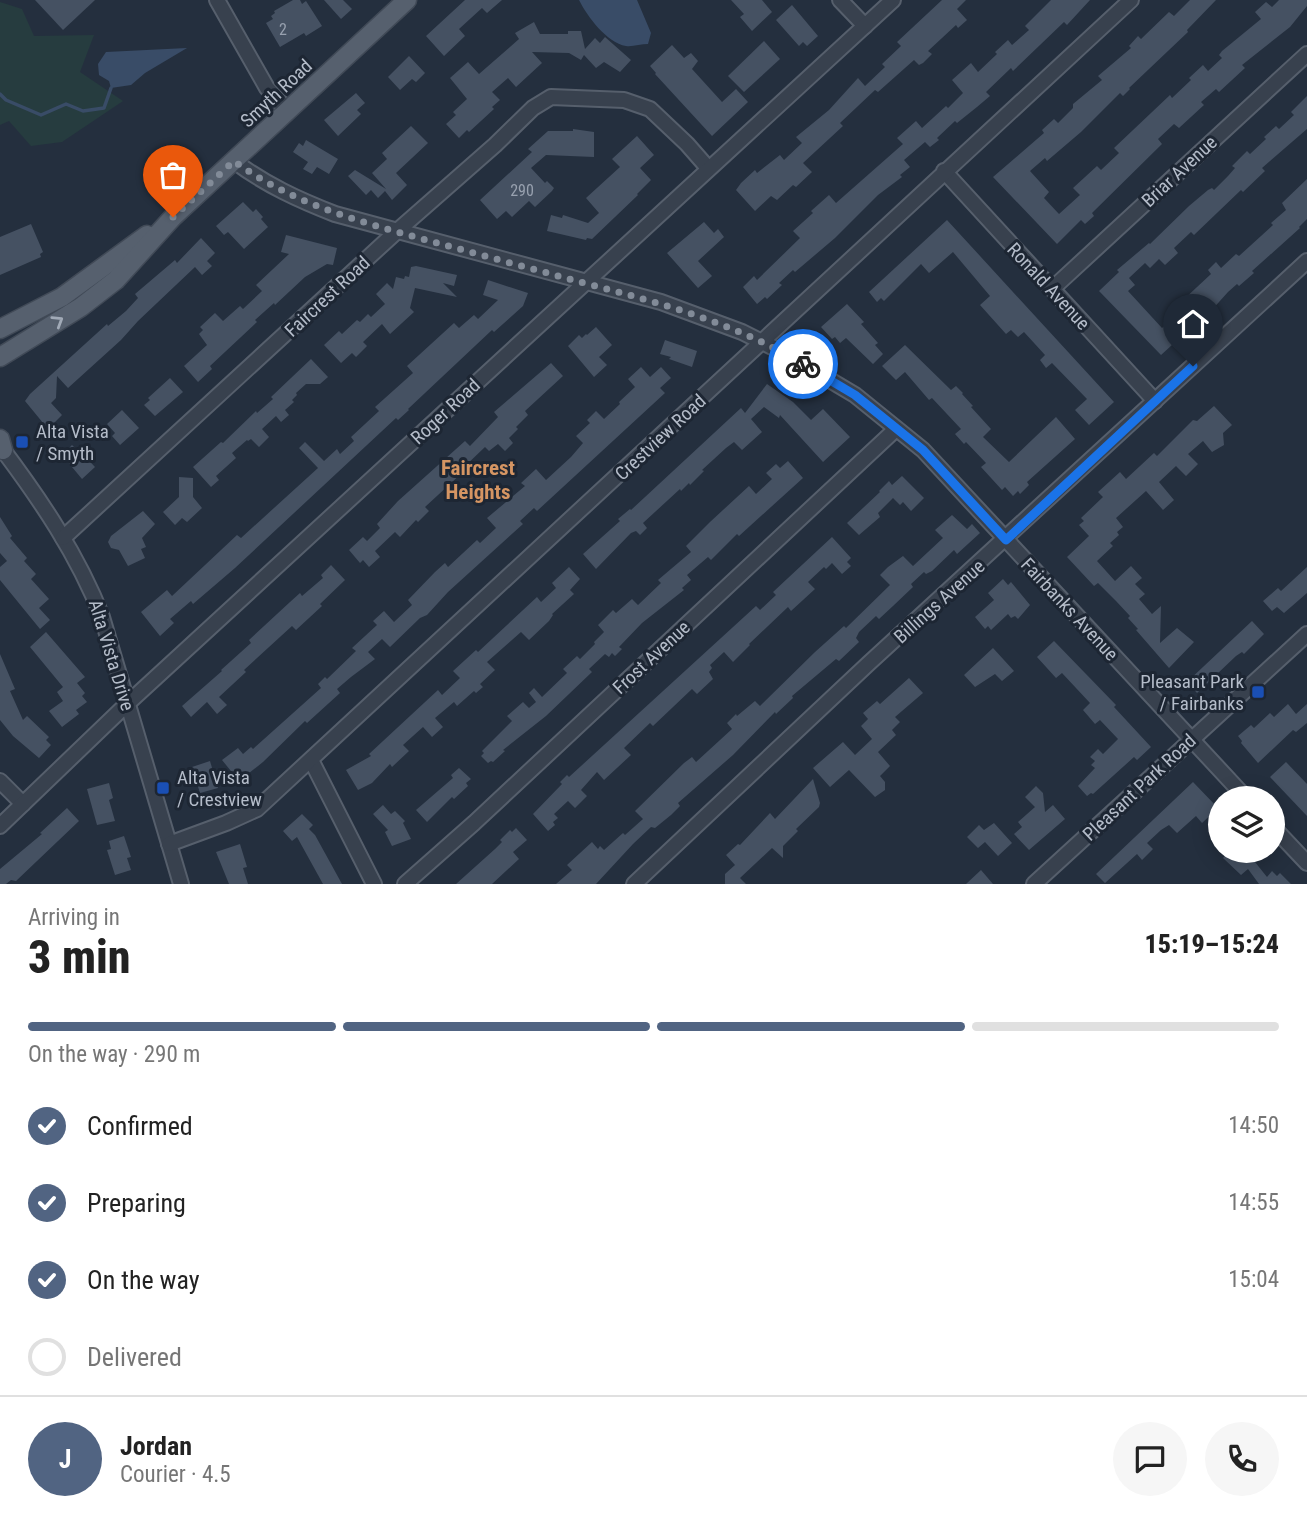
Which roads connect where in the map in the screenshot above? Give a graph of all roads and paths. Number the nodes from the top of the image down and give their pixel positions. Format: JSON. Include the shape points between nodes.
{"nodes":[{"id":1,"x":407,"y":0,"type":"edge"},
{"id":2,"x":840,"y":0,"type":"edge"},
{"id":3,"x":893,"y":0,"type":"edge"},
{"id":4,"x":1131,"y":0,"type":"edge"},
{"id":5,"x":224,"y":2,"type":"edge"},
{"id":6,"x":864,"y":26,"type":"junction"},
{"id":7,"x":1307,"y":54,"type":"edge"},
{"id":8,"x":288,"y":111,"type":"junction"},
{"id":9,"x":234,"y":161,"type":"junction"},
{"id":10,"x":708,"y":168,"type":"junction"},
{"id":11,"x":944,"y":171,"type":"junction"},
{"id":12,"x":173,"y":217,"type":"junction"},
{"id":13,"x":396,"y":232,"type":"junction"},
{"id":14,"x":1307,"y":261,"type":"edge"},
{"id":15,"x":584,"y":283,"type":"junction"},
{"id":16,"x":1052,"y":289,"type":"junction"},
{"id":17,"x":0,"y":330,"type":"edge"},
{"id":18,"x":761,"y":342,"type":"junction"},
{"id":19,"x":0,"y":358,"type":"edge"},
{"id":20,"x":1155,"y":401,"type":"junction"},
{"id":21,"x":896,"y":429,"type":"junction"},
{"id":22,"x":1,"y":446,"type":"edge"},
{"id":23,"x":63,"y":538,"type":"junction"},
{"id":24,"x":1006,"y":540,"type":"junction"},
{"id":25,"x":1307,"y":634,"type":"edge"},
{"id":26,"x":127,"y":704,"type":"junction"},
{"id":27,"x":1191,"y":740,"type":"junction"},
{"id":28,"x":311,"y":760,"type":"junction"},
{"id":29,"x":0,"y":781,"type":"edge"},
{"id":30,"x":1235,"y":786,"type":"edge"},
{"id":31,"x":23,"y":804,"type":"junction"},
{"id":32,"x":0,"y":826,"type":"edge"},
{"id":33,"x":1285,"y":840,"type":"edge"},
{"id":34,"x":169,"y":844,"type":"junction"},
{"id":35,"x":1307,"y":863,"type":"edge"},
{"id":36,"x":181,"y":884,"type":"edge"},
{"id":37,"x":374,"y":884,"type":"edge"},
{"id":38,"x":405,"y":884,"type":"edge"},
{"id":39,"x":634,"y":884,"type":"edge"},
{"id":40,"x":1034,"y":884,"type":"edge"}],
"edges":[{"from":1,"to":8,"type":"main road","name":"Smyth Road"},
{"from":2,"to":6,"type":"street"},
{"from":3,"to":6,"type":"street","name":"Roger Road"},
{"from":4,"to":11,"type":"street","name":"Crestview Road"},
{"from":5,"to":8,"type":"street","via":[[267,88]]},
{"from":6,"to":10,"type":"street","name":"Roger Road"},
{"from":7,"to":16,"type":"street","name":"Briar Avenue"},
{"from":8,"to":9,"type":"main road","name":"Smyth Road"},
{"from":9,"to":12,"type":"main road","name":"Smyth Road"},
{"from":9,"to":13,"type":"street","name":"Fairbanks Avenue","via":[[289,196]]},
{"from":10,"to":13,"type":"street","name":"Faircrest Road","via":[[650,109],[624,100],[551,97],[533,108]]},
{"from":10,"to":15,"type":"street","name":"Roger Road"},
{"from":11,"to":16,"type":"street","name":"Ronald Avenue"},
{"from":11,"to":18,"type":"street","name":"Crestview Road"},
{"from":12,"to":17,"type":"main road","name":"Smyth Road","via":[[62,296]]},
{"from":19,"to":12,"type":"main road","name":"Smyth Road","one_way":true,"via":[[116,280]]},
{"from":13,"to":15,"type":"street","name":"Fairbanks Avenue"},
{"from":13,"to":23,"type":"street","name":"Faircrest Road"},
{"from":14,"to":20,"type":"street","name":"Billings Avenue"},
{"from":15,"to":18,"type":"street","name":"Fairbanks Avenue","via":[[661,302]]},
{"from":15,"to":26,"type":"street","name":"Roger Road"},
{"from":16,"to":20,"type":"street","name":"Ronald Avenue"},
{"from":18,"to":21,"type":"street","name":"Fairbanks Avenue","via":[[855,395]]},
{"from":18,"to":28,"type":"street","name":"Crestview Road"},
{"from":20,"to":24,"type":"street","name":"Billings Avenue"},
{"from":21,"to":24,"type":"street","name":"Fairbanks Avenue","via":[[923,450]]},
{"from":21,"to":38,"type":"street","name":"Frost Avenue"},
{"from":22,"to":23,"type":"street","name":"Alta Vista Drive"},
{"from":23,"to":26,"type":"street","name":"Alta Vista Drive","via":[[92,591]]},
{"from":24,"to":27,"type":"street","name":"Fairbanks Avenue"},
{"from":24,"to":39,"type":"street","name":"Billings Avenue"},
{"from":25,"to":27,"type":"street","name":"Pleasant Park Road"},
{"from":26,"to":31,"type":"street","name":"Roger Road"},
{"from":26,"to":34,"type":"street","name":"Alta Vista Drive"},
{"from":27,"to":30,"type":"street","name":"Fairbanks Avenue"},
{"from":27,"to":40,"type":"street","name":"Pleasant Park Road"},
{"from":28,"to":34,"type":"street","name":"Crestview Road","via":[[257,809]]},
{"from":28,"to":37,"type":"street"},
{"from":29,"to":31,"type":"street"},
{"from":31,"to":32,"type":"street","name":"Roger Road"},
{"from":33,"to":35,"type":"street"},
{"from":34,"to":36,"type":"street","name":"Alta Vista Drive"}]}
